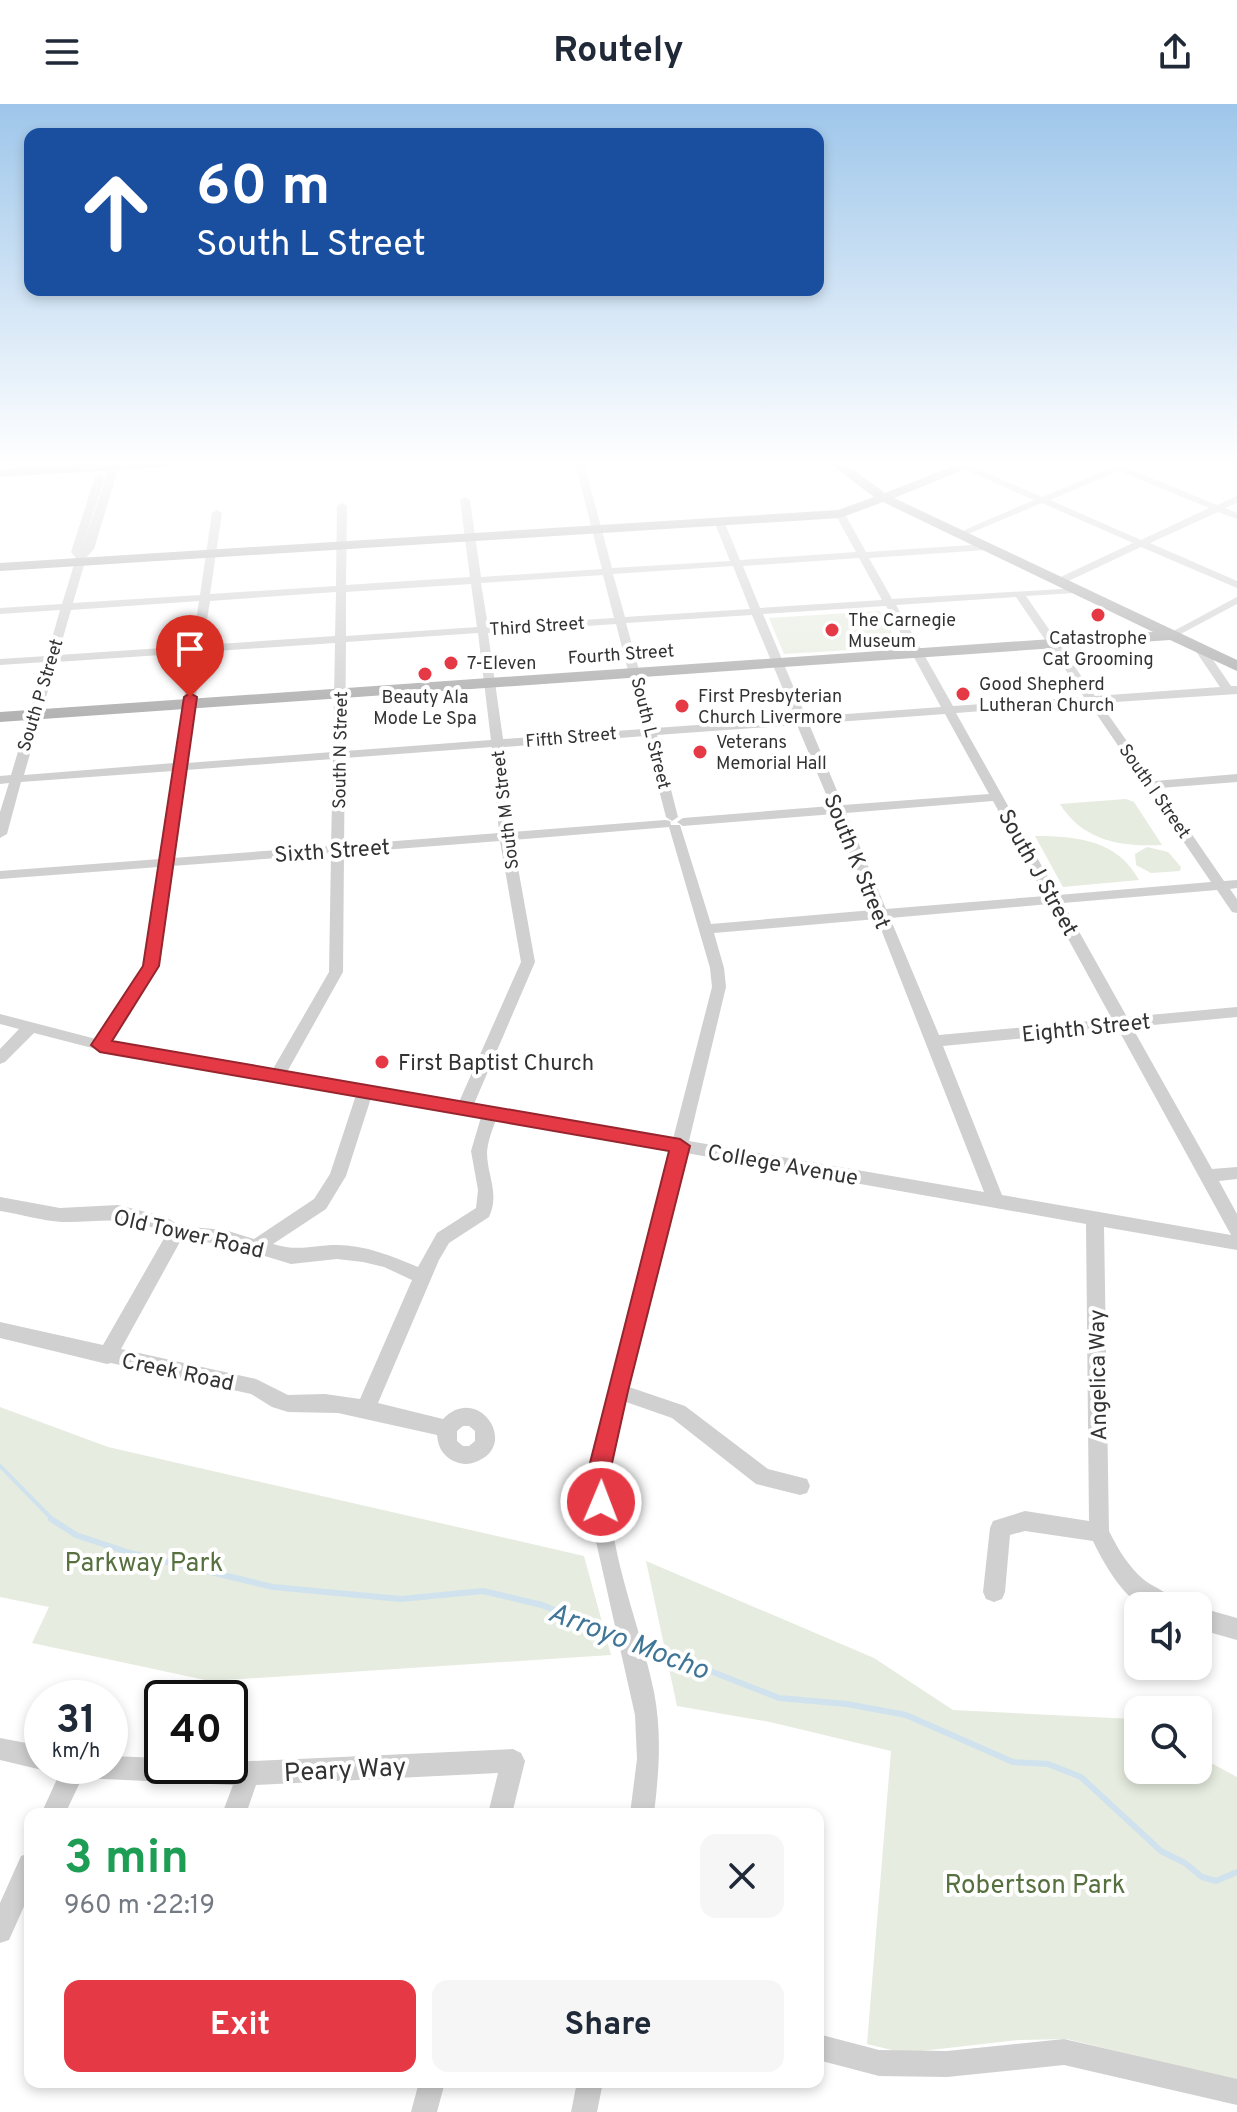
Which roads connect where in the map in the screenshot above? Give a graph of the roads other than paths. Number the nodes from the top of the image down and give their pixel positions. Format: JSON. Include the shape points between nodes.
{"nodes":[{"id":1,"x":78,"y":557,"type":"edge"},
{"id":2,"x":158,"y":557,"type":"edge"},
{"id":3,"x":211,"y":557,"type":"edge"},
{"id":4,"x":342,"y":557,"type":"edge"},
{"id":5,"x":473,"y":557,"type":"edge"},
{"id":6,"x":604,"y":557,"type":"edge"},
{"id":7,"x":733,"y":557,"type":"edge"},
{"id":8,"x":863,"y":557,"type":"junction"},
{"id":9,"x":867,"y":557,"type":"edge"},
{"id":10,"x":1006,"y":557,"type":"edge"},
{"id":11,"x":1112,"y":557,"type":"edge"},
{"id":12,"x":1172,"y":557,"type":"edge"},
{"id":13,"x":80,"y":560,"type":"junction"},
{"id":14,"x":0,"y":564,"type":"edge"},
{"id":15,"x":736,"y":565,"type":"junction"},
{"id":16,"x":608,"y":572,"type":"junction"},
{"id":17,"x":476,"y":581,"type":"junction"},
{"id":18,"x":1058,"y":582,"type":"junction"},
{"id":19,"x":1237,"y":585,"type":"edge"},
{"id":20,"x":342,"y":590,"type":"junction"},
{"id":21,"x":1075,"y":590,"type":"junction"},
{"id":22,"x":1019,"y":594,"type":"junction"},
{"id":23,"x":205,"y":598,"type":"junction"},
{"id":24,"x":1237,"y":600,"type":"edge"},
{"id":25,"x":889,"y":602,"type":"junction"},
{"id":26,"x":67,"y":607,"type":"junction"},
{"id":27,"x":755,"y":610,"type":"junction"},
{"id":28,"x":0,"y":611,"type":"edge"},
{"id":29,"x":622,"y":620,"type":"junction"},
{"id":30,"x":483,"y":630,"type":"junction"},
{"id":31,"x":1171,"y":635,"type":"junction"},
{"id":32,"x":341,"y":639,"type":"junction"},
{"id":33,"x":1053,"y":644,"type":"junction"},
{"id":34,"x":197,"y":649,"type":"junction"},
{"id":35,"x":1201,"y":650,"type":"junction"},
{"id":36,"x":917,"y":653,"type":"junction"},
{"id":37,"x":1237,"y":653,"type":"edge"},
{"id":38,"x":52,"y":658,"type":"junction"},
{"id":39,"x":0,"y":662,"type":"edge"},
{"id":40,"x":777,"y":663,"type":"junction"},
{"id":41,"x":1237,"y":666,"type":"edge"},
{"id":42,"x":637,"y":673,"type":"junction"},
{"id":43,"x":490,"y":683,"type":"junction"},
{"id":44,"x":1234,"y":691,"type":"edge"},
{"id":45,"x":341,"y":694,"type":"junction"},
{"id":46,"x":1091,"y":699,"type":"junction"},
{"id":47,"x":189,"y":704,"type":"junction"},
{"id":48,"x":949,"y":710,"type":"junction"},
{"id":49,"x":36,"y":715,"type":"junction"},
{"id":50,"x":0,"y":717,"type":"edge"},
{"id":51,"x":800,"y":720,"type":"junction"},
{"id":52,"x":652,"y":730,"type":"junction"},
{"id":53,"x":497,"y":742,"type":"junction"},
{"id":54,"x":338,"y":755,"type":"junction"},
{"id":55,"x":180,"y":767,"type":"junction"},
{"id":56,"x":1237,"y":778,"type":"edge"},
{"id":57,"x":14,"y":779,"type":"junction"},
{"id":58,"x":0,"y":780,"type":"edge"},
{"id":59,"x":1151,"y":785,"type":"junction"},
{"id":60,"x":997,"y":797,"type":"junction"},
{"id":61,"x":837,"y":810,"type":"junction"},
{"id":62,"x":674,"y":823,"type":"junction"},
{"id":63,"x":0,"y":834,"type":"edge"},
{"id":64,"x":506,"y":836,"type":"junction"},
{"id":65,"x":338,"y":850,"type":"junction"},
{"id":66,"x":167,"y":862,"type":"junction"},
{"id":67,"x":0,"y":875,"type":"edge"},
{"id":68,"x":1237,"y":884,"type":"edge"},
{"id":69,"x":1221,"y":885,"type":"junction"},
{"id":70,"x":1053,"y":899,"type":"junction"},
{"id":71,"x":1237,"y":909,"type":"edge"},
{"id":72,"x":879,"y":914,"type":"junction"},
{"id":73,"x":705,"y":929,"type":"junction"},
{"id":74,"x":1237,"y":1012,"type":"edge"},
{"id":75,"x":0,"y":1019,"type":"edge"},
{"id":76,"x":1122,"y":1023,"type":"junction"},
{"id":77,"x":30,"y":1028,"type":"junction"},
{"id":78,"x":934,"y":1041,"type":"junction"},
{"id":79,"x":100,"y":1045,"type":"junction"},
{"id":80,"x":0,"y":1058,"type":"edge"},
{"id":81,"x":278,"y":1074,"type":"junction"},
{"id":82,"x":365,"y":1091,"type":"junction"},
{"id":83,"x":464,"y":1108,"type":"junction"},
{"id":84,"x":490,"y":1114,"type":"junction"},
{"id":85,"x":680,"y":1146,"type":"junction"},
{"id":86,"x":1237,"y":1173,"type":"edge"},
{"id":87,"x":1207,"y":1176,"type":"junction"},
{"id":88,"x":996,"y":1201,"type":"junction"},
{"id":89,"x":0,"y":1204,"type":"edge"},
{"id":90,"x":1095,"y":1217,"type":"junction"},
{"id":91,"x":1237,"y":1230,"type":"edge"},
{"id":92,"x":176,"y":1233,"type":"junction"},
{"id":93,"x":1237,"y":1243,"type":"edge"},
{"id":94,"x":258,"y":1245,"type":"junction"},
{"id":95,"x":421,"y":1276,"type":"junction"},
{"id":96,"x":0,"y":1330,"type":"edge"},
{"id":97,"x":107,"y":1356,"type":"junction"},
{"id":98,"x":617,"y":1391,"type":"junction"},
{"id":99,"x":365,"y":1410,"type":"junction"},
{"id":100,"x":448,"y":1429,"type":"dead end"},
{"id":101,"x":800,"y":1486,"type":"dead end"},
{"id":102,"x":1099,"y":1532,"type":"junction"},
{"id":103,"x":994,"y":1592,"type":"dead end"},
{"id":104,"x":1142,"y":1592,"type":"edge"},
{"id":105,"x":1212,"y":1622,"type":"edge"},
{"id":106,"x":1237,"y":1629,"type":"edge"},
{"id":107,"x":0,"y":1749,"type":"edge"},
{"id":108,"x":24,"y":1754,"type":"edge"},
{"id":109,"x":128,"y":1768,"type":"edge"},
{"id":110,"x":249,"y":1774,"type":"junction"},
{"id":111,"x":67,"y":1784,"type":"edge"},
{"id":112,"x":56,"y":1808,"type":"edge"},
{"id":113,"x":236,"y":1808,"type":"edge"},
{"id":114,"x":501,"y":1808,"type":"edge"},
{"id":115,"x":643,"y":1808,"type":"edge"},
{"id":116,"x":24,"y":1878,"type":"edge"},
{"id":117,"x":0,"y":1931,"type":"edge"},
{"id":118,"x":824,"y":2049,"type":"edge"},
{"id":119,"x":430,"y":2088,"type":"edge"},
{"id":120,"x":589,"y":2088,"type":"edge"},
{"id":121,"x":1237,"y":2092,"type":"edge"},
{"id":122,"x":424,"y":2112,"type":"edge"},
{"id":123,"x":584,"y":2112,"type":"edge"}],
"edges":[{"from":1,"to":13,"type":"street","name":"South P Street"},
{"from":2,"to":13,"type":"main road"},
{"from":3,"to":23,"type":"street"},
{"from":4,"to":20,"type":"street","name":"South N Street"},
{"from":5,"to":17,"type":"street","name":"South M Street"},
{"from":6,"to":16,"type":"street","name":"South L Street"},
{"from":7,"to":15,"type":"street","name":"South K Street"},
{"from":8,"to":9,"type":"street"},
{"from":8,"to":15,"type":"street"},
{"from":8,"to":25,"type":"street","name":"South J Street"},
{"from":10,"to":18,"type":"main road"},
{"from":11,"to":18,"type":"street"},
{"from":12,"to":19,"type":"street"},
{"from":13,"to":14,"type":"main road"},
{"from":13,"to":26,"type":"street","name":"South P Street"},
{"from":15,"to":16,"type":"street"},
{"from":15,"to":27,"type":"street","name":"South K Street"},
{"from":16,"to":17,"type":"street"},
{"from":16,"to":29,"type":"street","name":"South L Street"},
{"from":17,"to":20,"type":"street"},
{"from":17,"to":30,"type":"street","name":"South M Street"},
{"from":18,"to":21,"type":"main road"},
{"from":20,"to":23,"type":"street"},
{"from":20,"to":32,"type":"street","name":"South N Street"},
{"from":21,"to":22,"type":"street","name":"Third Street"},
{"from":21,"to":31,"type":"main road"},
{"from":22,"to":25,"type":"street","name":"Third Street"},
{"from":22,"to":33,"type":"street","name":"South I Street"},
{"from":23,"to":26,"type":"street"},
{"from":23,"to":34,"type":"street"},
{"from":24,"to":31,"type":"street","name":"Fourth Street"},
{"from":25,"to":27,"type":"street","name":"Third Street"},
{"from":25,"to":36,"type":"street","name":"South J Street"},
{"from":26,"to":28,"type":"street"},
{"from":26,"to":38,"type":"street","name":"South P Street"},
{"from":27,"to":29,"type":"street","name":"Third Street"},
{"from":27,"to":40,"type":"street","name":"South K Street"},
{"from":29,"to":30,"type":"street","name":"Third Street"},
{"from":29,"to":42,"type":"street","name":"South L Street"},
{"from":30,"to":32,"type":"street","name":"Third Street"},
{"from":30,"to":43,"type":"street","name":"South M Street"},
{"from":31,"to":33,"type":"main road","name":"Fourth Street"},
{"from":31,"to":35,"type":"main road"},
{"from":32,"to":34,"type":"street","name":"Third Street"},
{"from":32,"to":45,"type":"street","name":"South N Street"},
{"from":33,"to":36,"type":"main road","name":"Fourth Street"},
{"from":33,"to":46,"type":"street","name":"South I Street"},
{"from":34,"to":38,"type":"street","name":"Third Street"},
{"from":34,"to":47,"type":"street"},
{"from":35,"to":37,"type":"main road"},
{"from":35,"to":41,"type":"main road"},
{"from":35,"to":44,"type":"street"},
{"from":36,"to":40,"type":"main road","name":"Fourth Street"},
{"from":36,"to":48,"type":"street","name":"South J Street"},
{"from":38,"to":39,"type":"street","name":"Third Street"},
{"from":38,"to":49,"type":"street","name":"South P Street"},
{"from":40,"to":42,"type":"main road","name":"Fourth Street"},
{"from":40,"to":51,"type":"street","name":"South K Street"},
{"from":42,"to":43,"type":"main road","name":"Fourth Street"},
{"from":42,"to":52,"type":"street","name":"South L Street"},
{"from":43,"to":45,"type":"main road","name":"Fourth Street"},
{"from":43,"to":53,"type":"street","name":"South M Street"},
{"from":44,"to":46,"type":"street","name":"Fifth Street"},
{"from":45,"to":47,"type":"main road","name":"Fourth Street"},
{"from":45,"to":54,"type":"street","name":"South N Street"},
{"from":46,"to":48,"type":"street","name":"Fifth Street"},
{"from":46,"to":59,"type":"street","name":"South I Street"},
{"from":47,"to":49,"type":"main road","name":"Fourth Street"},
{"from":47,"to":55,"type":"street"},
{"from":48,"to":51,"type":"street","name":"Fifth Street"},
{"from":48,"to":60,"type":"street","name":"South J Street"},
{"from":49,"to":50,"type":"main road","name":"Fourth Street"},
{"from":49,"to":57,"type":"street","name":"South P Street"},
{"from":51,"to":52,"type":"street","name":"Fifth Street"},
{"from":51,"to":61,"type":"street","name":"South K Street"},
{"from":52,"to":53,"type":"street","name":"Fifth Street"},
{"from":52,"to":62,"type":"street","name":"South L Street"},
{"from":53,"to":54,"type":"street","name":"Fifth Street"},
{"from":53,"to":64,"type":"street","name":"South M Street"},
{"from":54,"to":55,"type":"street","name":"Fifth Street"},
{"from":54,"to":65,"type":"street","name":"South N Street"},
{"from":55,"to":57,"type":"street","name":"Fifth Street"},
{"from":55,"to":66,"type":"street"},
{"from":56,"to":59,"type":"street"},
{"from":57,"to":58,"type":"street","name":"Fifth Street"},
{"from":57,"to":63,"type":"street","name":"South P Street"},
{"from":59,"to":69,"type":"street","name":"South I Street"},
{"from":60,"to":61,"type":"street","name":"Sixth Street"},
{"from":60,"to":70,"type":"street","name":"South J Street"},
{"from":61,"to":62,"type":"street","name":"Sixth Street"},
{"from":61,"to":72,"type":"street","name":"South K Street"},
{"from":62,"to":64,"type":"street","name":"Sixth Street"},
{"from":62,"to":73,"type":"street","name":"South L Street"},
{"from":64,"to":65,"type":"street","name":"Sixth Street"},
{"from":64,"to":83,"type":"street","name":"South M Street","via":[[528,962]]},
{"from":65,"to":66,"type":"street","name":"Sixth Street"},
{"from":65,"to":81,"type":"street","name":"South N Street","via":[[336,972]]},
{"from":66,"to":67,"type":"street","name":"Sixth Street"},
{"from":66,"to":79,"type":"street","via":[[151,966]]},
{"from":68,"to":69,"type":"street"},
{"from":69,"to":70,"type":"street"},
{"from":69,"to":71,"type":"street","name":"South I Street"},
{"from":70,"to":72,"type":"street"},
{"from":70,"to":76,"type":"street","name":"South J Street"},
{"from":72,"to":73,"type":"street"},
{"from":72,"to":78,"type":"street","name":"South K Street"},
{"from":73,"to":85,"type":"street","name":"South L Street","via":[[719,987]]},
{"from":74,"to":76,"type":"street","name":"Eighth Street"},
{"from":75,"to":77,"type":"street","name":"College Avenue"},
{"from":76,"to":78,"type":"street","name":"Eighth Street"},
{"from":76,"to":87,"type":"street","name":"South J Street"},
{"from":77,"to":79,"type":"street","name":"College Avenue"},
{"from":77,"to":80,"type":"street"},
{"from":78,"to":88,"type":"street","name":"South K Street"},
{"from":79,"to":81,"type":"street","name":"College Avenue"},
{"from":81,"to":82,"type":"street","name":"College Avenue"},
{"from":82,"to":83,"type":"street","name":"College Avenue"},
{"from":82,"to":94,"type":"street","via":[[338,1176],[320,1204]]},
{"from":83,"to":84,"type":"street","name":"College Avenue"},
{"from":84,"to":85,"type":"street","name":"College Avenue"},
{"from":84,"to":95,"type":"street","via":[[479,1146],[488,1193],[483,1212],[443,1238]]},
{"from":85,"to":88,"type":"street","name":"College Avenue"},
{"from":85,"to":98,"type":"street","name":"South L Street"},
{"from":86,"to":87,"type":"street"},
{"from":87,"to":91,"type":"street","name":"South J Street"},
{"from":88,"to":90,"type":"street","name":"College Avenue"},
{"from":89,"to":92,"type":"street","name":"Old Tower Road","via":[[60,1215],[118,1212],[160,1222]]},
{"from":90,"to":93,"type":"street","name":"College Avenue"},
{"from":90,"to":102,"type":"street","name":"Angelica Way"},
{"from":92,"to":94,"type":"street","name":"Old Tower Road"},
{"from":92,"to":97,"type":"street"},
{"from":94,"to":95,"type":"street","name":"Old Tower Road","via":[[291,1257],[363,1255]]},
{"from":95,"to":99,"type":"street"},
{"from":96,"to":97,"type":"street","name":"Creek Road"},
{"from":97,"to":99,"type":"street","name":"Creek Road","via":[[256,1387],[286,1405],[336,1403]]},
{"from":98,"to":101,"type":"street","via":[[678,1412],[763,1477]]},
{"from":98,"to":115,"type":"street","name":"South L Street","via":[[601,1463],[601,1502],[649,1740]]},
{"from":99,"to":100,"type":"street","name":"Creek Road"},
{"from":102,"to":103,"type":"street","via":[[1025,1521],[1000,1528]]},
{"from":102,"to":104,"type":"street","via":[[1113,1562]]},
{"from":105,"to":106,"type":"street"},
{"from":107,"to":108,"type":"street"},
{"from":109,"to":110,"type":"street","name":"Peary Way"},
{"from":110,"to":113,"type":"street"},
{"from":110,"to":114,"type":"street","name":"Peary Way","via":[[513,1761]]},
{"from":111,"to":112,"type":"street"},
{"from":116,"to":117,"type":"street"},
{"from":118,"to":121,"type":"street","via":[[879,2063],[947,2064],[1064,2052]]},
{"from":119,"to":122,"type":"street"},
{"from":120,"to":123,"type":"street"}]}
